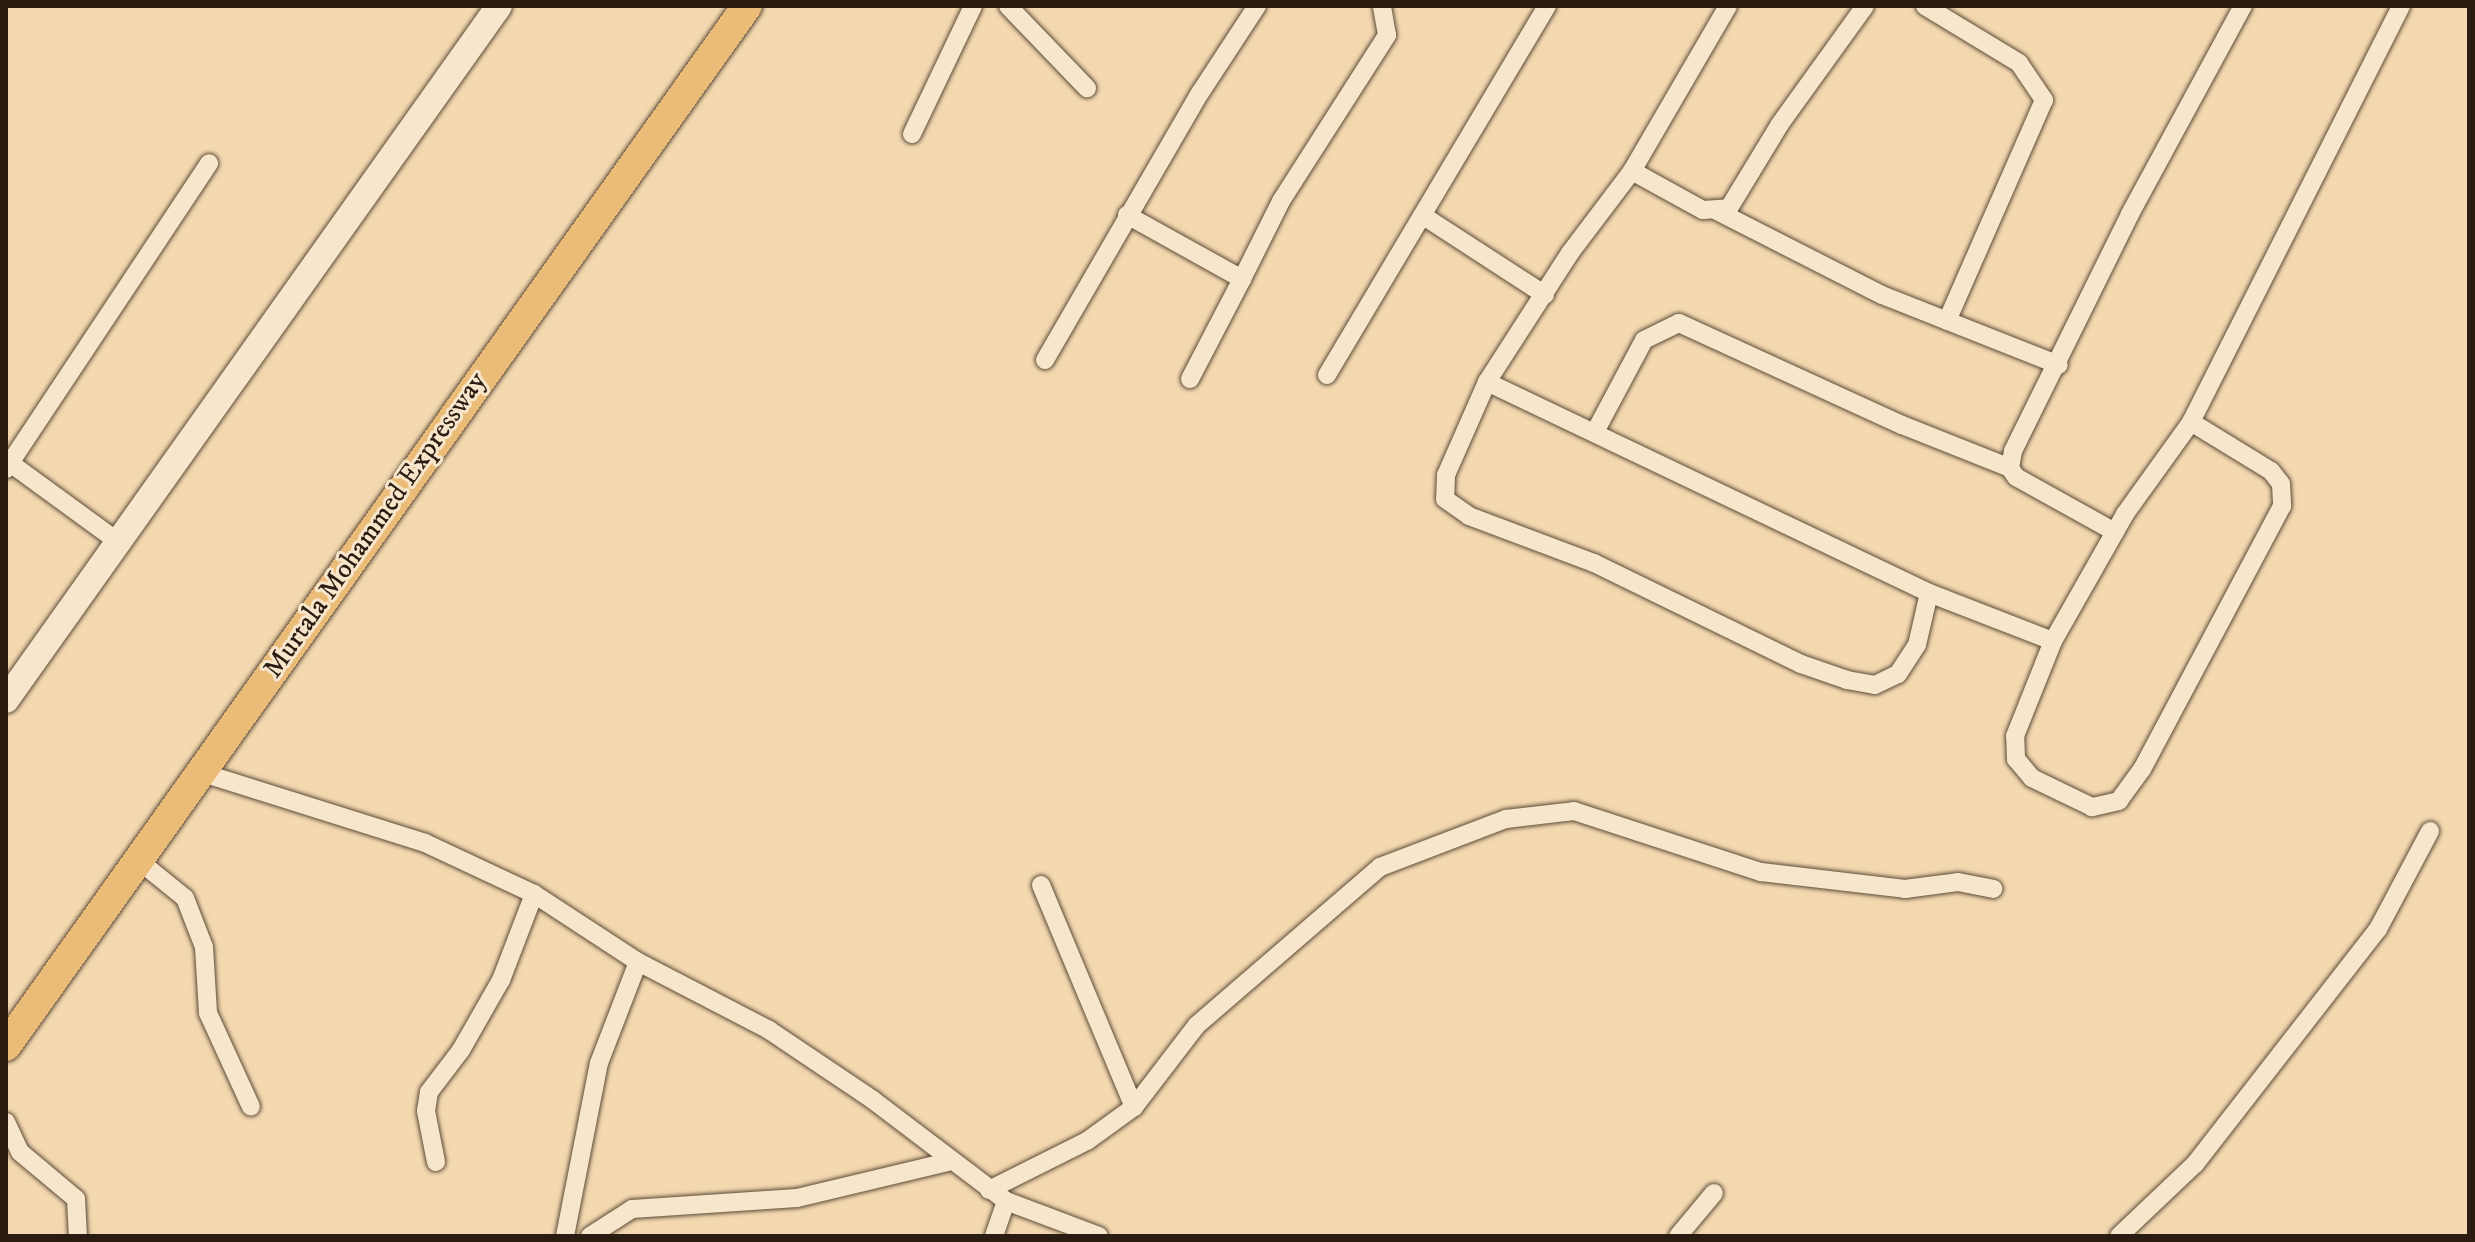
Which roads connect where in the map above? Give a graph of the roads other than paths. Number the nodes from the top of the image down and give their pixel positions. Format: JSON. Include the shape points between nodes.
{"nodes":[{"id":1,"x":499,"y":6,"type":"edge"},
{"id":2,"x":747,"y":6,"type":"edge"},
{"id":3,"x":973,"y":6,"type":"edge"},
{"id":4,"x":1008,"y":6,"type":"edge"},
{"id":5,"x":1257,"y":6,"type":"edge"},
{"id":6,"x":1382,"y":6,"type":"edge"},
{"id":7,"x":1547,"y":6,"type":"edge"},
{"id":8,"x":1728,"y":6,"type":"edge"},
{"id":9,"x":1865,"y":6,"type":"edge"},
{"id":10,"x":1925,"y":6,"type":"edge"},
{"id":11,"x":2401,"y":6,"type":"edge"},
{"id":12,"x":2235,"y":9,"type":"edge"},
{"id":13,"x":1087,"y":88,"type":"dead end"},
{"id":14,"x":912,"y":134,"type":"dead end"},
{"id":15,"x":209,"y":163,"type":"dead end"},
{"id":16,"x":1632,"y":171,"type":"junction"},
{"id":17,"x":1717,"y":211,"type":"junction"},
{"id":18,"x":1127,"y":215,"type":"junction"},
{"id":19,"x":1425,"y":217,"type":"junction"},
{"id":20,"x":1242,"y":279,"type":"junction"},
{"id":21,"x":1545,"y":295,"type":"junction"},
{"id":22,"x":1947,"y":321,"type":"junction"},
{"id":23,"x":1045,"y":360,"type":"dead end"},
{"id":24,"x":2059,"y":365,"type":"junction"},
{"id":25,"x":1327,"y":375,"type":"dead end"},
{"id":26,"x":1190,"y":379,"type":"dead end"},
{"id":27,"x":1487,"y":382,"type":"junction"},
{"id":28,"x":2191,"y":422,"type":"junction"},
{"id":29,"x":1596,"y":430,"type":"junction"},
{"id":30,"x":7,"y":464,"type":"edge"},
{"id":31,"x":2010,"y":468,"type":"junction"},
{"id":32,"x":2115,"y":532,"type":"junction"},
{"id":33,"x":117,"y":541,"type":"junction"},
{"id":34,"x":1929,"y":593,"type":"junction"},
{"id":35,"x":2053,"y":641,"type":"junction"},
{"id":36,"x":6,"y":700,"type":"edge"},
{"id":37,"x":200,"y":772,"type":"junction"},
{"id":38,"x":2430,"y":831,"type":"dead end"},
{"id":39,"x":138,"y":860,"type":"junction"},
{"id":40,"x":1041,"y":885,"type":"dead end"},
{"id":41,"x":1993,"y":889,"type":"dead end"},
{"id":42,"x":534,"y":894,"type":"junction"},
{"id":43,"x":638,"y":962,"type":"junction"},
{"id":44,"x":6,"y":1046,"type":"edge"},
{"id":45,"x":251,"y":1107,"type":"dead end"},
{"id":46,"x":1134,"y":1107,"type":"junction"},
{"id":47,"x":6,"y":1122,"type":"edge"},
{"id":48,"x":436,"y":1162,"type":"dead end"},
{"id":49,"x":948,"y":1162,"type":"junction"},
{"id":50,"x":989,"y":1190,"type":"junction"},
{"id":51,"x":1714,"y":1193,"type":"dead end"},
{"id":52,"x":1006,"y":1201,"type":"junction"},
{"id":53,"x":78,"y":1236,"type":"edge"},
{"id":54,"x":565,"y":1236,"type":"edge"},
{"id":55,"x":590,"y":1236,"type":"edge"},
{"id":56,"x":994,"y":1236,"type":"edge"},
{"id":57,"x":1099,"y":1236,"type":"edge"},
{"id":58,"x":1678,"y":1236,"type":"edge"},
{"id":59,"x":2119,"y":1236,"type":"edge"}],
"edges":[{"from":1,"to":33,"type":"main road"},
{"from":2,"to":37,"type":"main road","name":"Murtala Mohammed Expressway"},
{"from":3,"to":14,"type":"street"},
{"from":4,"to":13,"type":"street"},
{"from":5,"to":18,"type":"street"},
{"from":6,"to":20,"type":"street","via":[[1387,35],[1281,201]]},
{"from":7,"to":19,"type":"street"},
{"from":8,"to":16,"type":"street"},
{"from":9,"to":17,"type":"street","via":[[1780,124],[1729,208]]},
{"from":10,"to":22,"type":"street","via":[[2019,63],[2044,100]]},
{"from":11,"to":28,"type":"street"},
{"from":12,"to":24,"type":"street"},
{"from":15,"to":30,"type":"street"},
{"from":16,"to":17,"type":"street","via":[[1703,210]]},
{"from":16,"to":21,"type":"street"},
{"from":17,"to":22,"type":"street","via":[[1882,295]]},
{"from":18,"to":20,"type":"street"},
{"from":18,"to":23,"type":"street"},
{"from":19,"to":21,"type":"street"},
{"from":19,"to":25,"type":"street"},
{"from":20,"to":26,"type":"street"},
{"from":21,"to":27,"type":"street"},
{"from":22,"to":24,"type":"street"},
{"from":24,"to":31,"type":"street","via":[[2013,451]]},
{"from":27,"to":29,"type":"street"},
{"from":27,"to":34,"type":"street","via":[[1442,487],[1445,499],[1469,516],[1594,563],[1801,664],[1875,685],[1898,674],[1917,645]]},
{"from":28,"to":32,"type":"street"},
{"from":28,"to":35,"type":"street","via":[[2271,471],[2281,484],[2282,506],[2242,590],[2119,801],[2092,807],[2070,799],[2032,778],[2016,759],[2015,736]]},
{"from":29,"to":31,"type":"street","via":[[1644,340],[1679,323]]},
{"from":29,"to":34,"type":"street"},
{"from":30,"to":33,"type":"street"},
{"from":31,"to":32,"type":"street","via":[[2058,503]]},
{"from":32,"to":35,"type":"street"},
{"from":33,"to":36,"type":"main road"},
{"from":34,"to":35,"type":"street"},
{"from":37,"to":39,"type":"main road","name":"Murtala Mohammed Expressway"},
{"from":37,"to":42,"type":"street","via":[[425,843]]},
{"from":38,"to":59,"type":"street","via":[[2378,929],[2195,1164]]},
{"from":39,"to":44,"type":"main road","name":"Murtala Mohammed Expressway"},
{"from":39,"to":45,"type":"street","via":[[185,898],[204,947],[208,1013]]},
{"from":40,"to":46,"type":"street"},
{"from":41,"to":46,"type":"street","via":[[1958,882],[1905,889],[1761,872],[1574,811],[1506,819],[1380,867],[1197,1025]]},
{"from":42,"to":43,"type":"street"},
{"from":42,"to":48,"type":"street","via":[[501,980],[461,1050],[429,1092],[426,1111]]},
{"from":43,"to":49,"type":"street","via":[[769,1030],[873,1100]]},
{"from":43,"to":54,"type":"street","via":[[599,1063]]},
{"from":46,"to":50,"type":"street","via":[[1087,1141]]},
{"from":47,"to":53,"type":"street","via":[[20,1152],[76,1199]]},
{"from":49,"to":50,"type":"street"},
{"from":49,"to":55,"type":"street","via":[[797,1198],[632,1209]]},
{"from":50,"to":52,"type":"street"},
{"from":51,"to":58,"type":"street"},
{"from":52,"to":56,"type":"street"},
{"from":52,"to":57,"type":"street"}]}
